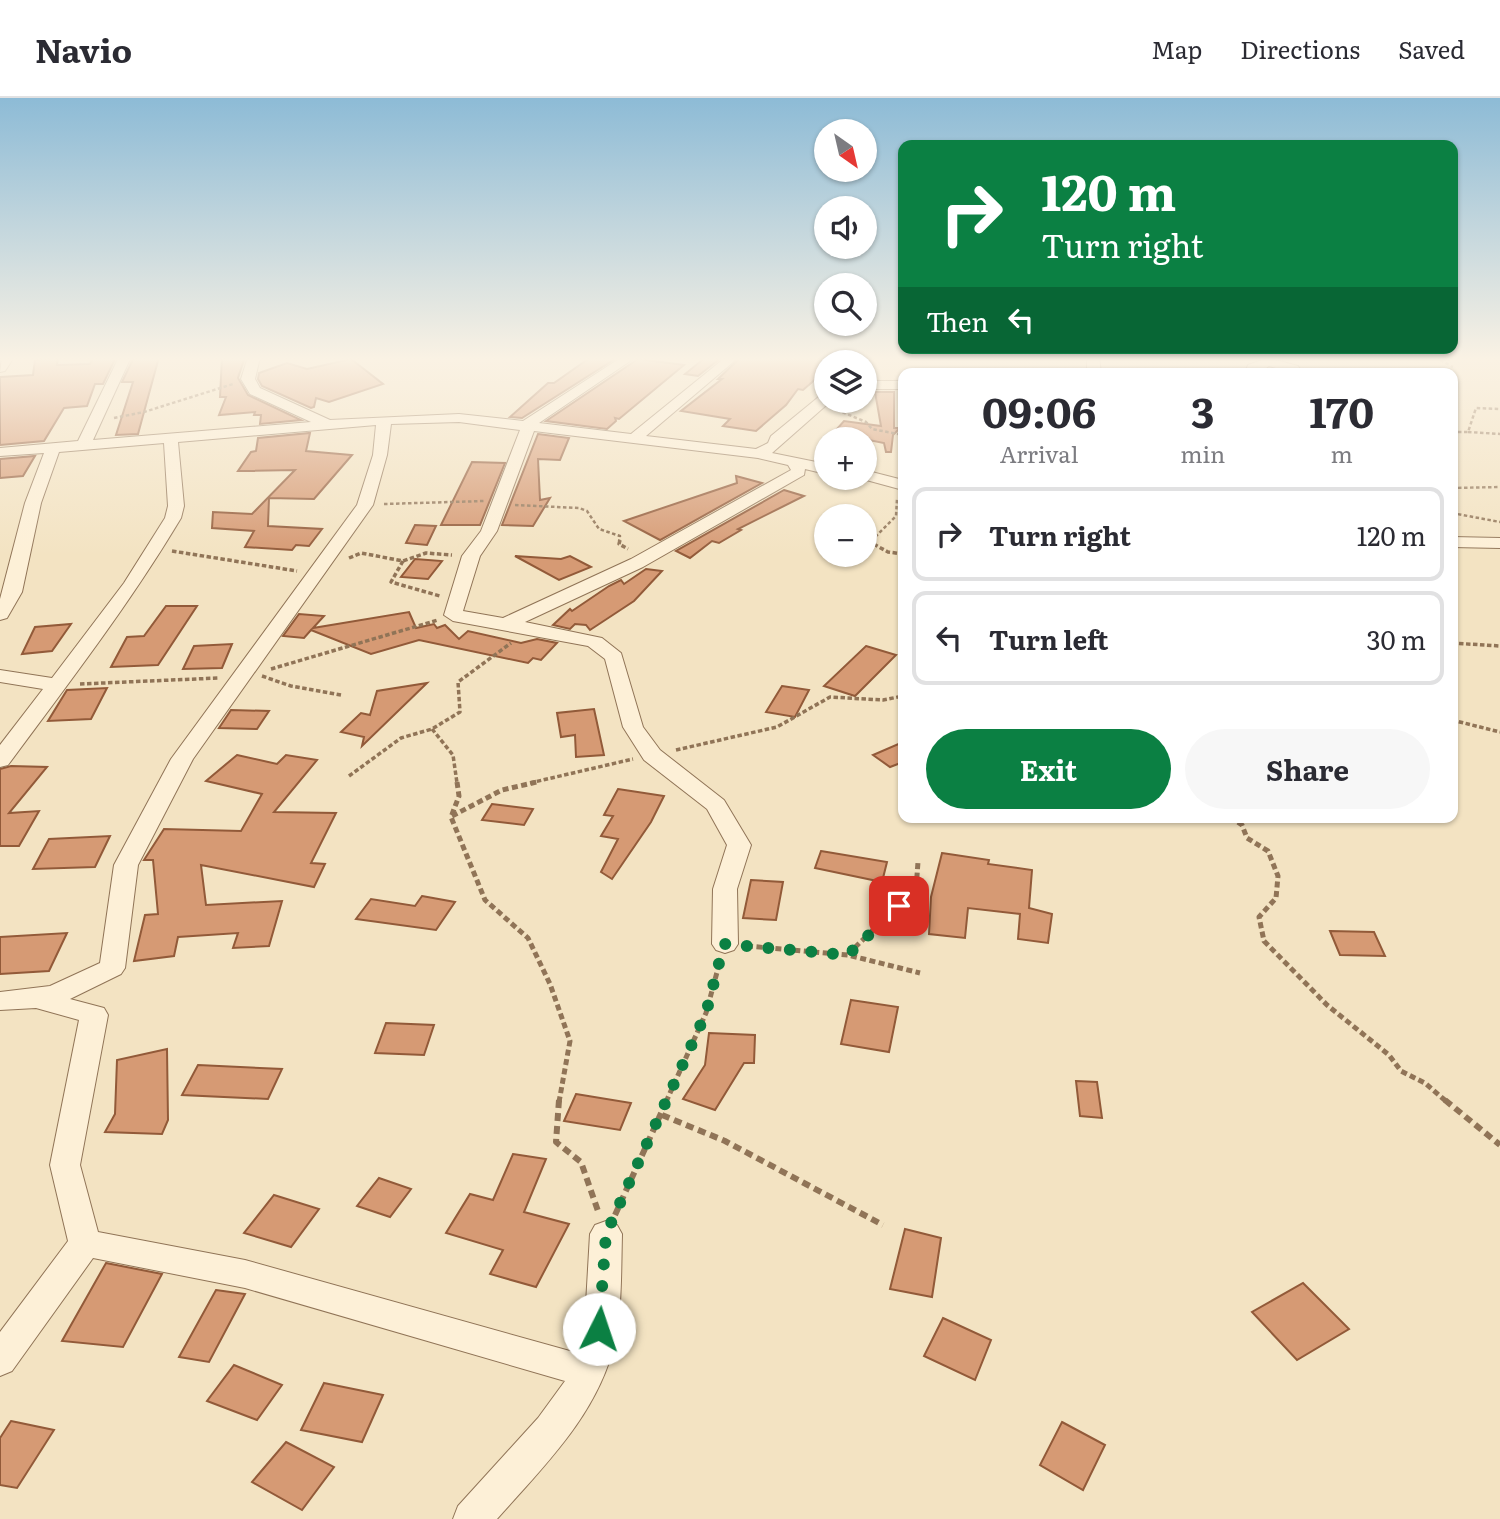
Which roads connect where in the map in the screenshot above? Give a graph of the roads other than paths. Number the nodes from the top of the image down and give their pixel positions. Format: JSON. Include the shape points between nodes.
{"nodes":[{"id":1,"x":94,"y":423,"type":"edge"},
{"id":2,"x":326,"y":423,"type":"edge"},
{"id":3,"x":348,"y":423,"type":"edge"},
{"id":4,"x":384,"y":423,"type":"edge"},
{"id":5,"x":512,"y":423,"type":"edge"},
{"id":6,"x":532,"y":423,"type":"edge"},
{"id":7,"x":653,"y":423,"type":"edge"},
{"id":8,"x":795,"y":423,"type":"edge"},
{"id":9,"x":330,"y":425,"type":"junction"},
{"id":10,"x":529,"y":425,"type":"junction"},
{"id":11,"x":635,"y":438,"type":"junction"},
{"id":12,"x":171,"y":440,"type":"junction"},
{"id":13,"x":83,"y":446,"type":"junction"},
{"id":14,"x":53,"y":448,"type":"junction"},
{"id":15,"x":0,"y":453,"type":"edge"},
{"id":16,"x":758,"y":454,"type":"junction"},
{"id":17,"x":795,"y":463,"type":"junction"},
{"id":18,"x":814,"y":467,"type":"edge"},
{"id":19,"x":877,"y":480,"type":"edge"},
{"id":20,"x":898,"y":484,"type":"edge"},
{"id":21,"x":1458,"y":541,"type":"edge"},
{"id":22,"x":1500,"y":543,"type":"edge"},
{"id":23,"x":0,"y":614,"type":"edge"},
{"id":24,"x":503,"y":625,"type":"junction"},
{"id":25,"x":0,"y":676,"type":"edge"},
{"id":26,"x":58,"y":685,"type":"junction"},
{"id":27,"x":0,"y":760,"type":"edge"},
{"id":28,"x":724,"y":944,"type":"road end"},
{"id":29,"x":41,"y":1000,"type":"junction"},
{"id":30,"x":0,"y":1001,"type":"edge"},
{"id":31,"x":606,"y":1234,"type":"road end"},
{"id":32,"x":85,"y":1243,"type":"junction"},
{"id":33,"x":0,"y":1360,"type":"edge"},
{"id":34,"x":588,"y":1372,"type":"junction"},
{"id":35,"x":471,"y":1519,"type":"edge"}],
"edges":[{"from":1,"to":13,"type":"street"},
{"from":2,"to":9,"type":"street"},
{"from":3,"to":9,"type":"street"},
{"from":4,"to":29,"type":"street","via":[[380,455],[365,505],[182,759],[126,864],[112,968],[68,992]]},
{"from":5,"to":10,"type":"street"},
{"from":6,"to":10,"type":"street"},
{"from":7,"to":11,"type":"street"},
{"from":8,"to":16,"type":"street","via":[[775,445]]},
{"from":9,"to":12,"type":"street"},
{"from":10,"to":11,"type":"street"},
{"from":10,"to":24,"type":"street","via":[[489,531],[471,556],[456,607]]},
{"from":11,"to":16,"type":"street"},
{"from":12,"to":13,"type":"street"},
{"from":12,"to":26,"type":"street","via":[[176,506],[153,550]]},
{"from":13,"to":14,"type":"street"},
{"from":14,"to":15,"type":"street"},
{"from":14,"to":23,"type":"street","via":[[33,503],[13,592]]},
{"from":16,"to":17,"type":"street"},
{"from":17,"to":18,"type":"street"},
{"from":17,"to":24,"type":"street","via":[[799,472],[792,478],[644,559]]},
{"from":19,"to":20,"type":"street"},
{"from":21,"to":22,"type":"street"},
{"from":24,"to":28,"type":"street","via":[[595,642],[614,657],[633,727],[652,755],[716,805],[738,845],[725,889]]},
{"from":25,"to":26,"type":"street"},
{"from":26,"to":27,"type":"street"},
{"from":29,"to":30,"type":"street"},
{"from":29,"to":32,"type":"street","via":[[94,1014],[65,1165]]},
{"from":31,"to":34,"type":"street","via":[[599,1329]]},
{"from":32,"to":33,"type":"street"},
{"from":32,"to":34,"type":"street","via":[[245,1274]]},
{"from":34,"to":35,"type":"street","via":[[561,1416]]}]}
